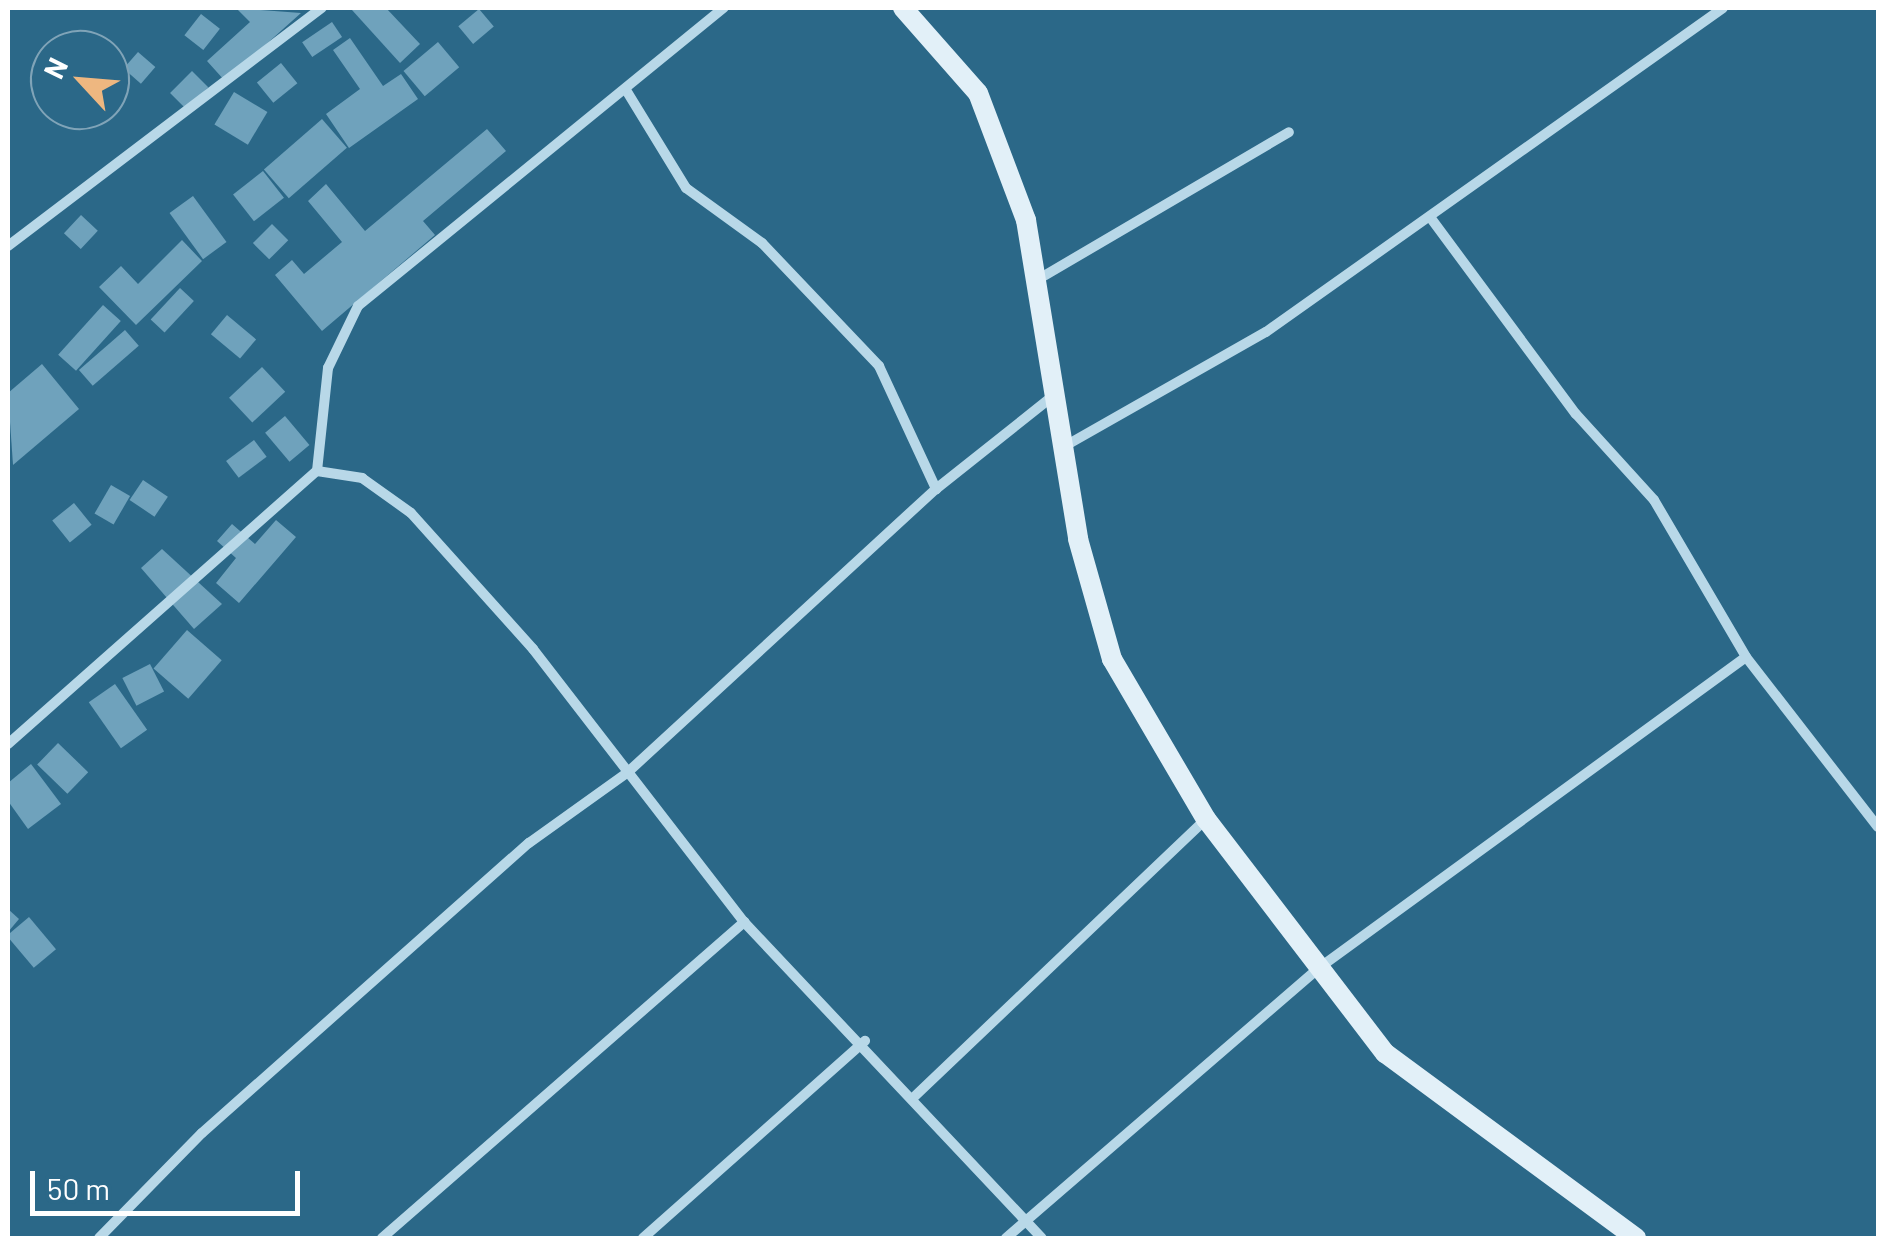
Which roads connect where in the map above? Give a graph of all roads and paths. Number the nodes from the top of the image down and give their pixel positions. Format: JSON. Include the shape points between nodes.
{"nodes":[{"id":1,"x":322,"y":8,"type":"edge"},
{"id":2,"x":724,"y":8,"type":"edge"},
{"id":3,"x":903,"y":8,"type":"edge"},
{"id":4,"x":1723,"y":8,"type":"edge"},
{"id":5,"x":626,"y":90,"type":"junction"},
{"id":6,"x":1290,"y":132,"type":"dead end"},
{"id":7,"x":1430,"y":217,"type":"junction"},
{"id":8,"x":8,"y":246,"type":"edge"},
{"id":9,"x":1036,"y":280,"type":"junction"},
{"id":10,"x":1058,"y":393,"type":"junction"},
{"id":11,"x":1065,"y":446,"type":"junction"},
{"id":12,"x":316,"y":471,"type":"junction"},
{"id":13,"x":936,"y":488,"type":"junction"},
{"id":14,"x":1746,"y":657,"type":"junction"},
{"id":15,"x":8,"y":744,"type":"edge"},
{"id":16,"x":628,"y":772,"type":"junction"},
{"id":17,"x":1206,"y":819,"type":"junction"},
{"id":18,"x":1878,"y":827,"type":"edge"},
{"id":19,"x":744,"y":922,"type":"junction"},
{"id":20,"x":1319,"y":968,"type":"junction"},
{"id":21,"x":864,"y":1041,"type":"junction"},
{"id":22,"x":915,"y":1096,"type":"junction"},
{"id":23,"x":1029,"y":1220,"type":"junction"},
{"id":24,"x":99,"y":1238,"type":"edge"},
{"id":25,"x":382,"y":1238,"type":"edge"},
{"id":26,"x":643,"y":1238,"type":"edge"},
{"id":27,"x":1006,"y":1238,"type":"edge"},
{"id":28,"x":1042,"y":1238,"type":"edge"},
{"id":29,"x":1636,"y":1238,"type":"edge"}],
"edges":[{"from":1,"to":8,"type":"street"},
{"from":2,"to":5,"type":"street"},
{"from":3,"to":9,"type":"street","via":[[978,94],[1026,220]]},
{"from":4,"to":7,"type":"street"},
{"from":5,"to":12,"type":"street","via":[[358,306],[328,368]]},
{"from":5,"to":13,"type":"street","via":[[686,188],[762,243],[879,366]]},
{"from":6,"to":9,"type":"street"},
{"from":7,"to":11,"type":"street","via":[[1266,332]]},
{"from":7,"to":14,"type":"street","via":[[1576,414],[1654,500]]},
{"from":9,"to":10,"type":"street"},
{"from":10,"to":11,"type":"street"},
{"from":10,"to":13,"type":"street"},
{"from":11,"to":17,"type":"street","via":[[1112,659]]},
{"from":12,"to":15,"type":"street"},
{"from":12,"to":16,"type":"street","via":[[362,478],[411,513]]},
{"from":13,"to":16,"type":"street"},
{"from":14,"to":18,"type":"street"},
{"from":14,"to":20,"type":"street"},
{"from":16,"to":19,"type":"street"},
{"from":16,"to":24,"type":"street","via":[[529,843],[202,1133]]},
{"from":17,"to":20,"type":"street"},
{"from":17,"to":22,"type":"street"},
{"from":19,"to":21,"type":"street"},
{"from":19,"to":25,"type":"street"},
{"from":20,"to":23,"type":"street"},
{"from":20,"to":29,"type":"street","via":[[1399,1066]]},
{"from":21,"to":22,"type":"street"},
{"from":21,"to":26,"type":"street"},
{"from":22,"to":23,"type":"street"},
{"from":23,"to":27,"type":"street"},
{"from":23,"to":28,"type":"street"}]}
